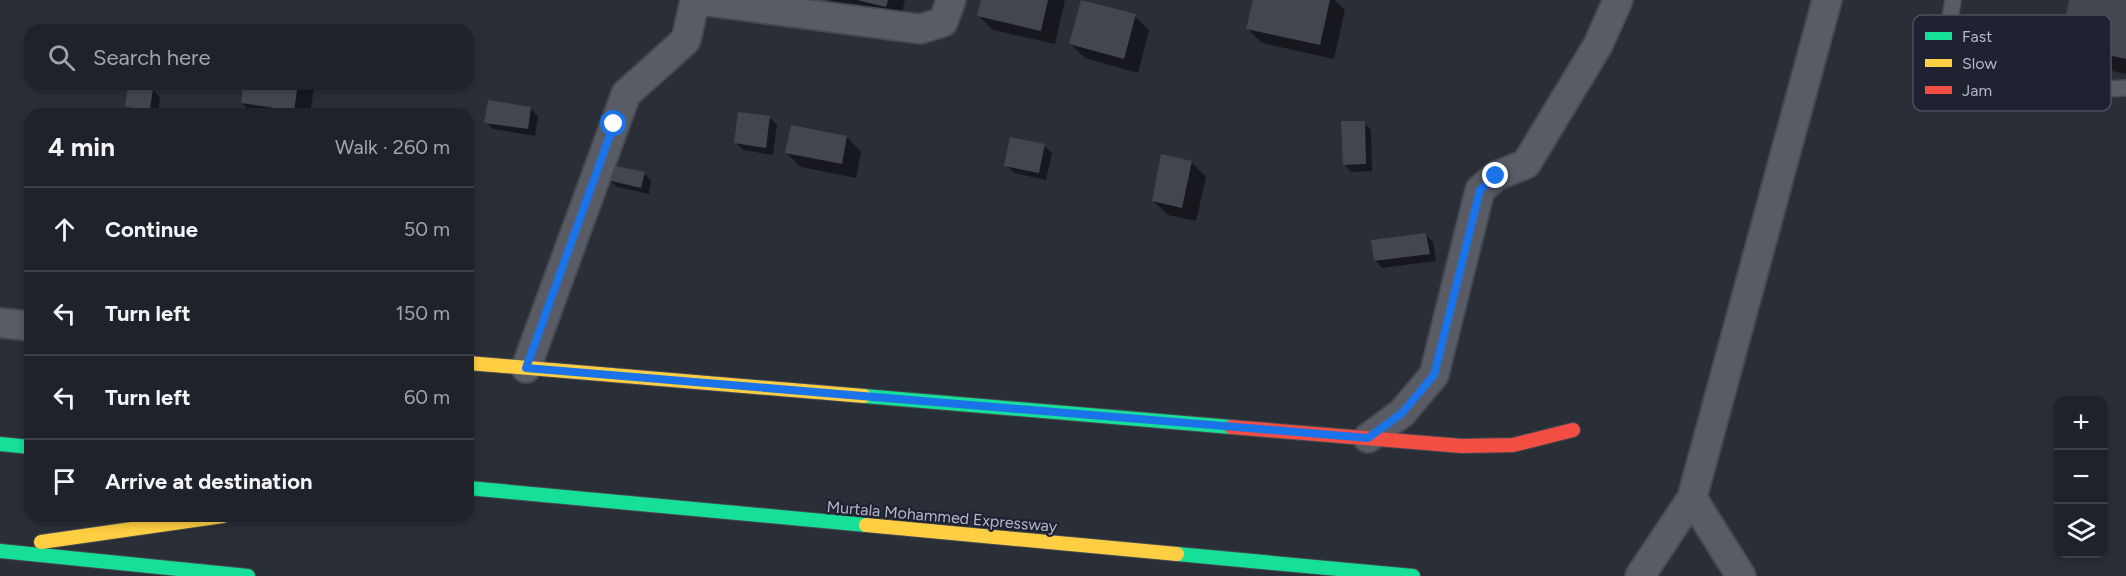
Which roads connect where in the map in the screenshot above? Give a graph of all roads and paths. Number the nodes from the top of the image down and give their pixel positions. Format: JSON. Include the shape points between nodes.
{"nodes":[{"id":1,"x":697,"y":0,"type":"edge"},
{"id":2,"x":951,"y":0,"type":"edge"},
{"id":3,"x":1618,"y":0,"type":"edge"},
{"id":4,"x":1827,"y":0,"type":"edge"},
{"id":5,"x":1953,"y":0,"type":"edge"},
{"id":6,"x":1950,"y":15,"type":"edge"},
{"id":7,"x":2126,"y":88,"type":"edge"},
{"id":8,"x":2111,"y":89,"type":"edge"},
{"id":9,"x":0,"y":323,"type":"edge"},
{"id":10,"x":24,"y":325,"type":"edge"},
{"id":11,"x":474,"y":364,"type":"edge"},
{"id":12,"x":526,"y":368,"type":"junction"},
{"id":13,"x":1573,"y":430,"type":"dead end"},
{"id":14,"x":1368,"y":438,"type":"junction"},
{"id":15,"x":0,"y":444,"type":"edge"},
{"id":16,"x":24,"y":446,"type":"edge"},
{"id":17,"x":474,"y":489,"type":"edge"},
{"id":18,"x":1692,"y":498,"type":"junction"},
{"id":19,"x":184,"y":522,"type":"edge"},
{"id":20,"x":0,"y":550,"type":"edge"},
{"id":21,"x":248,"y":576,"type":"edge"},
{"id":22,"x":1413,"y":576,"type":"edge"},
{"id":23,"x":1640,"y":576,"type":"edge"},
{"id":24,"x":1741,"y":576,"type":"edge"}],
"edges":[{"from":1,"to":2,"type":"street","via":[[920,29],[943,22]]},
{"from":1,"to":12,"type":"street","via":[[686,40],[626,94]]},
{"from":3,"to":14,"type":"street","via":[[1598,45],[1526,164],[1496,176],[1480,190],[1434,375],[1402,413]]},
{"from":4,"to":18,"type":"street"},
{"from":5,"to":6,"type":"lane"},
{"from":7,"to":8,"type":"lane"},
{"from":9,"to":10,"type":"street"},
{"from":11,"to":12,"type":"main road"},
{"from":12,"to":14,"type":"main road"},
{"from":13,"to":14,"type":"main road","via":[[1513,445],[1462,446]]},
{"from":15,"to":16,"type":"main road"},
{"from":17,"to":22,"type":"main road","name":"Murtala Mohammed Expressway"},
{"from":18,"to":23,"type":"street"},
{"from":18,"to":24,"type":"street"},
{"from":19,"to":20,"type":"main road"},
{"from":20,"to":21,"type":"main road"}]}
